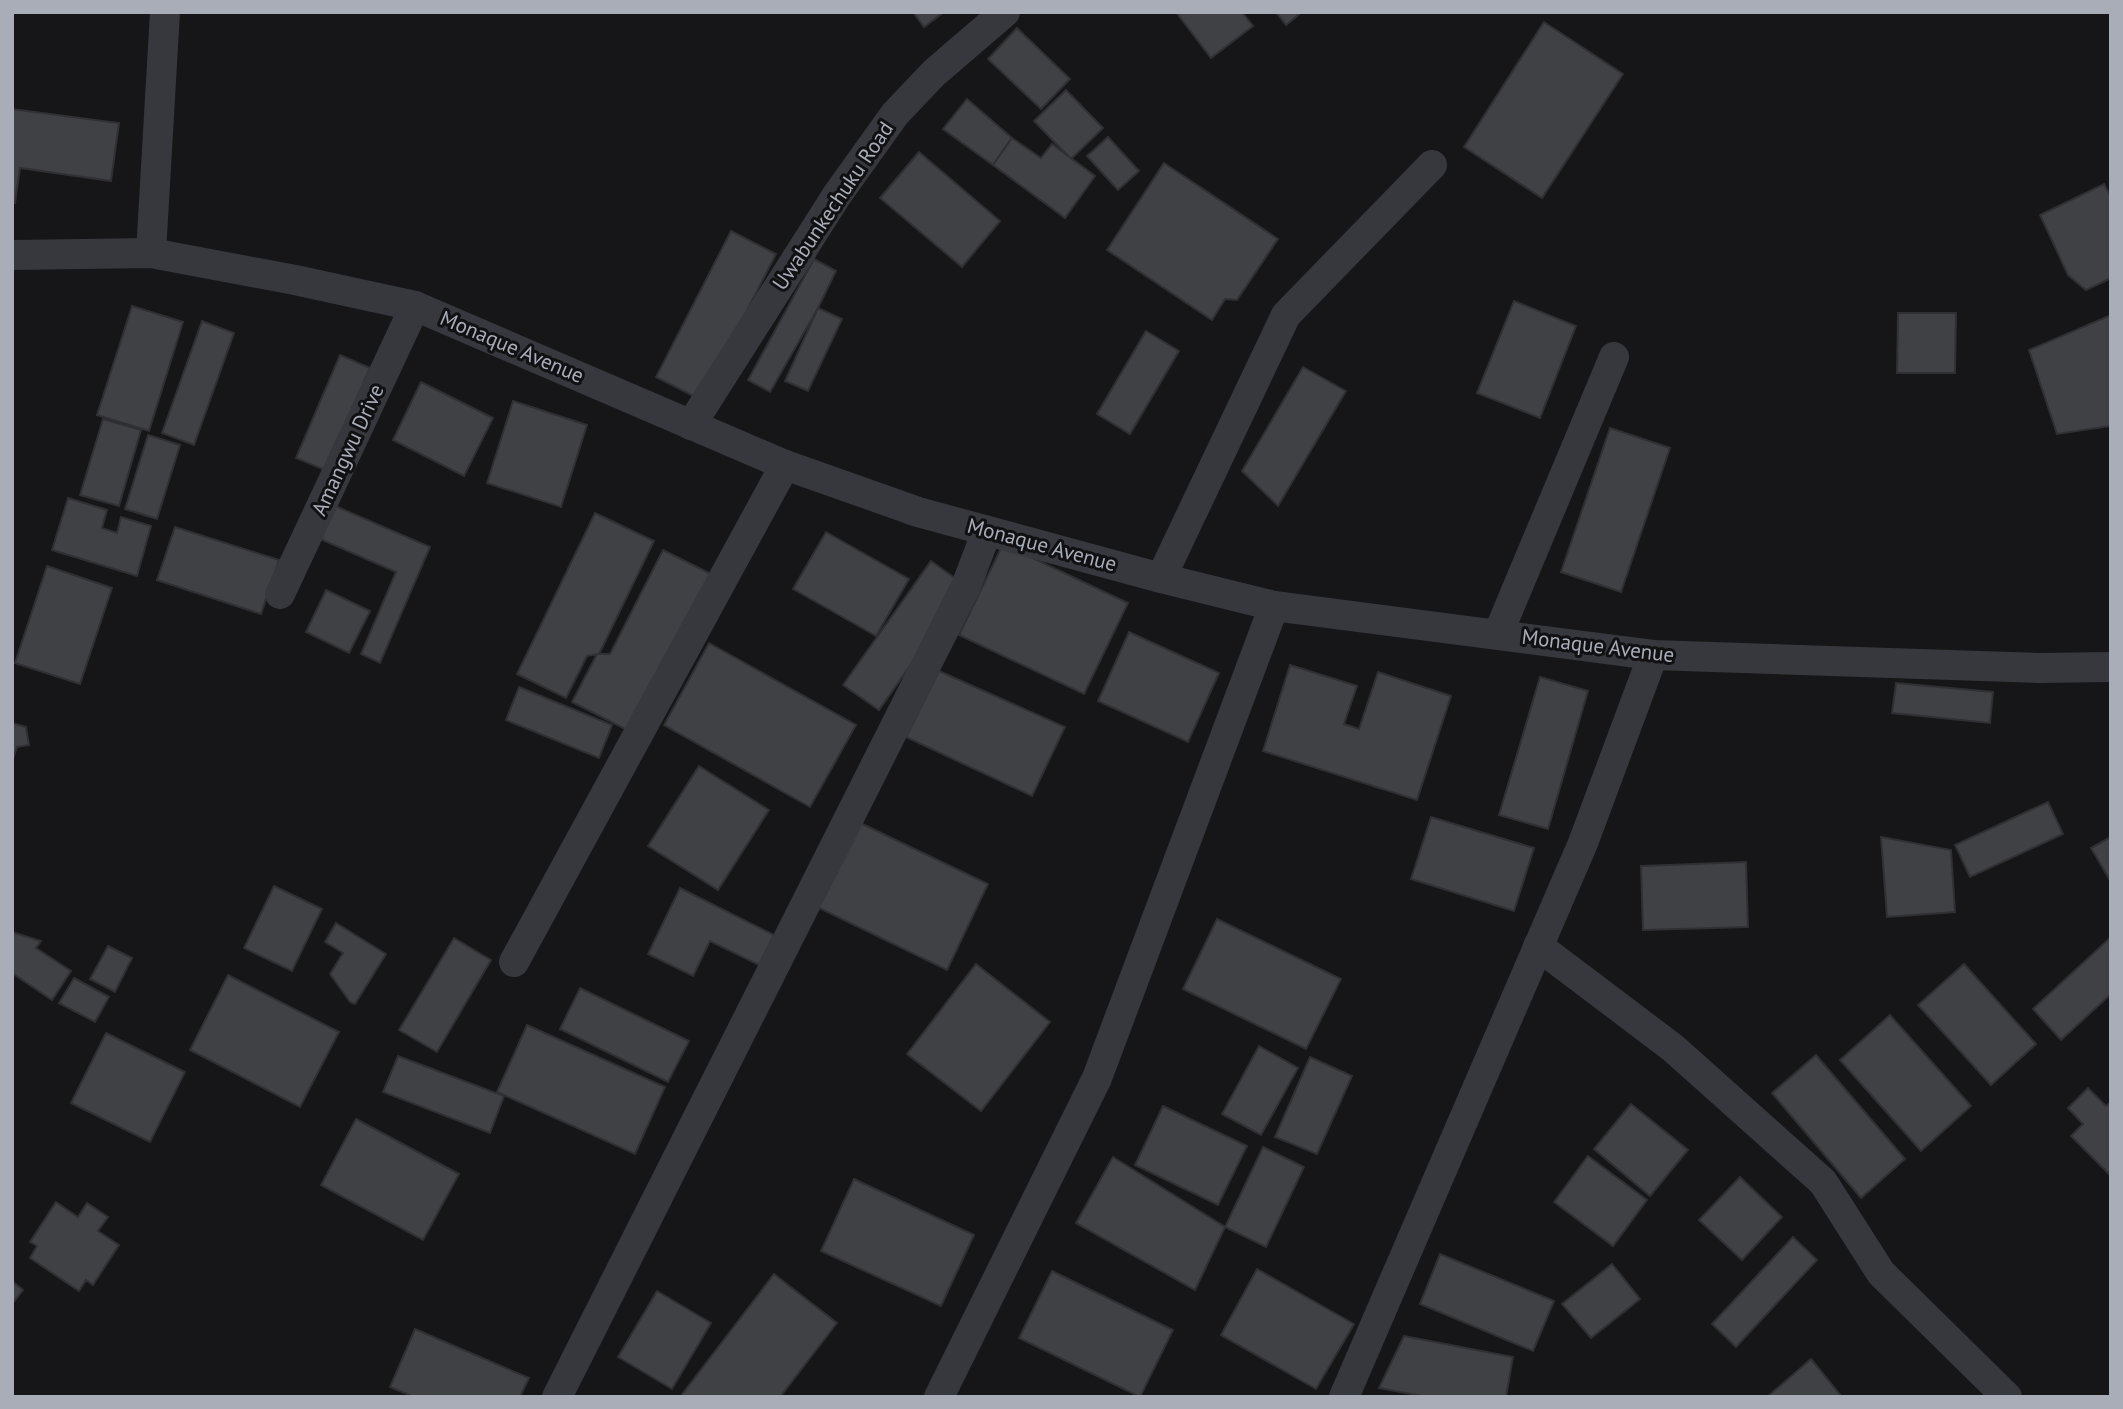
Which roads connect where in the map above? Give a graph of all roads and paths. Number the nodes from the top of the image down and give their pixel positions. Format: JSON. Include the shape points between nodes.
{"nodes":[{"id":1,"x":165,"y":12,"type":"edge"},
{"id":2,"x":1006,"y":12,"type":"edge"},
{"id":3,"x":1433,"y":165,"type":"dead end"},
{"id":4,"x":151,"y":253,"type":"junction"},
{"id":5,"x":12,"y":255,"type":"edge"},
{"id":6,"x":415,"y":306,"type":"junction"},
{"id":7,"x":1614,"y":357,"type":"dead end"},
{"id":8,"x":691,"y":425,"type":"junction"},
{"id":9,"x":785,"y":465,"type":"junction"},
{"id":10,"x":987,"y":531,"type":"junction"},
{"id":11,"x":1161,"y":578,"type":"junction"},
{"id":12,"x":280,"y":594,"type":"dead end"},
{"id":13,"x":1274,"y":606,"type":"junction"},
{"id":14,"x":1498,"y":634,"type":"junction"},
{"id":15,"x":1653,"y":655,"type":"junction"},
{"id":16,"x":2111,"y":667,"type":"edge"},
{"id":17,"x":1538,"y":946,"type":"junction"},
{"id":18,"x":514,"y":962,"type":"dead end"},
{"id":19,"x":557,"y":1397,"type":"edge"},
{"id":20,"x":939,"y":1397,"type":"edge"},
{"id":21,"x":1343,"y":1397,"type":"edge"},
{"id":22,"x":2007,"y":1397,"type":"edge"}],
"edges":[{"from":1,"to":4,"type":"street"},
{"from":2,"to":8,"type":"street","name":"Uwabunkechuku Road","via":[[934,73],[895,114],[837,195]]},
{"from":3,"to":11,"type":"street","via":[[1286,315]]},
{"from":4,"to":5,"type":"street","name":"Monaque Avenue"},
{"from":4,"to":6,"type":"street","name":"Monaque Avenue"},
{"from":6,"to":8,"type":"street","name":"Monaque Avenue"},
{"from":6,"to":12,"type":"street","name":"Amangwu Drive"},
{"from":7,"to":14,"type":"street"},
{"from":8,"to":9,"type":"street","name":"Monaque Avenue"},
{"from":9,"to":10,"type":"street","name":"Monaque Avenue"},
{"from":9,"to":18,"type":"street"},
{"from":10,"to":11,"type":"street","name":"Monaque Avenue"},
{"from":10,"to":19,"type":"street","via":[[966,586]]},
{"from":11,"to":13,"type":"street","name":"Monaque Avenue"},
{"from":13,"to":14,"type":"street","name":"Monaque Avenue"},
{"from":13,"to":20,"type":"street","via":[[1097,1079]]},
{"from":14,"to":15,"type":"street","name":"Monaque Avenue"},
{"from":15,"to":16,"type":"street","name":"Monaque Avenue"},
{"from":15,"to":17,"type":"street","via":[[1583,843]]},
{"from":17,"to":21,"type":"street"},
{"from":17,"to":22,"type":"street","via":[[1674,1048],[1823,1182],[1881,1273]]}]}
